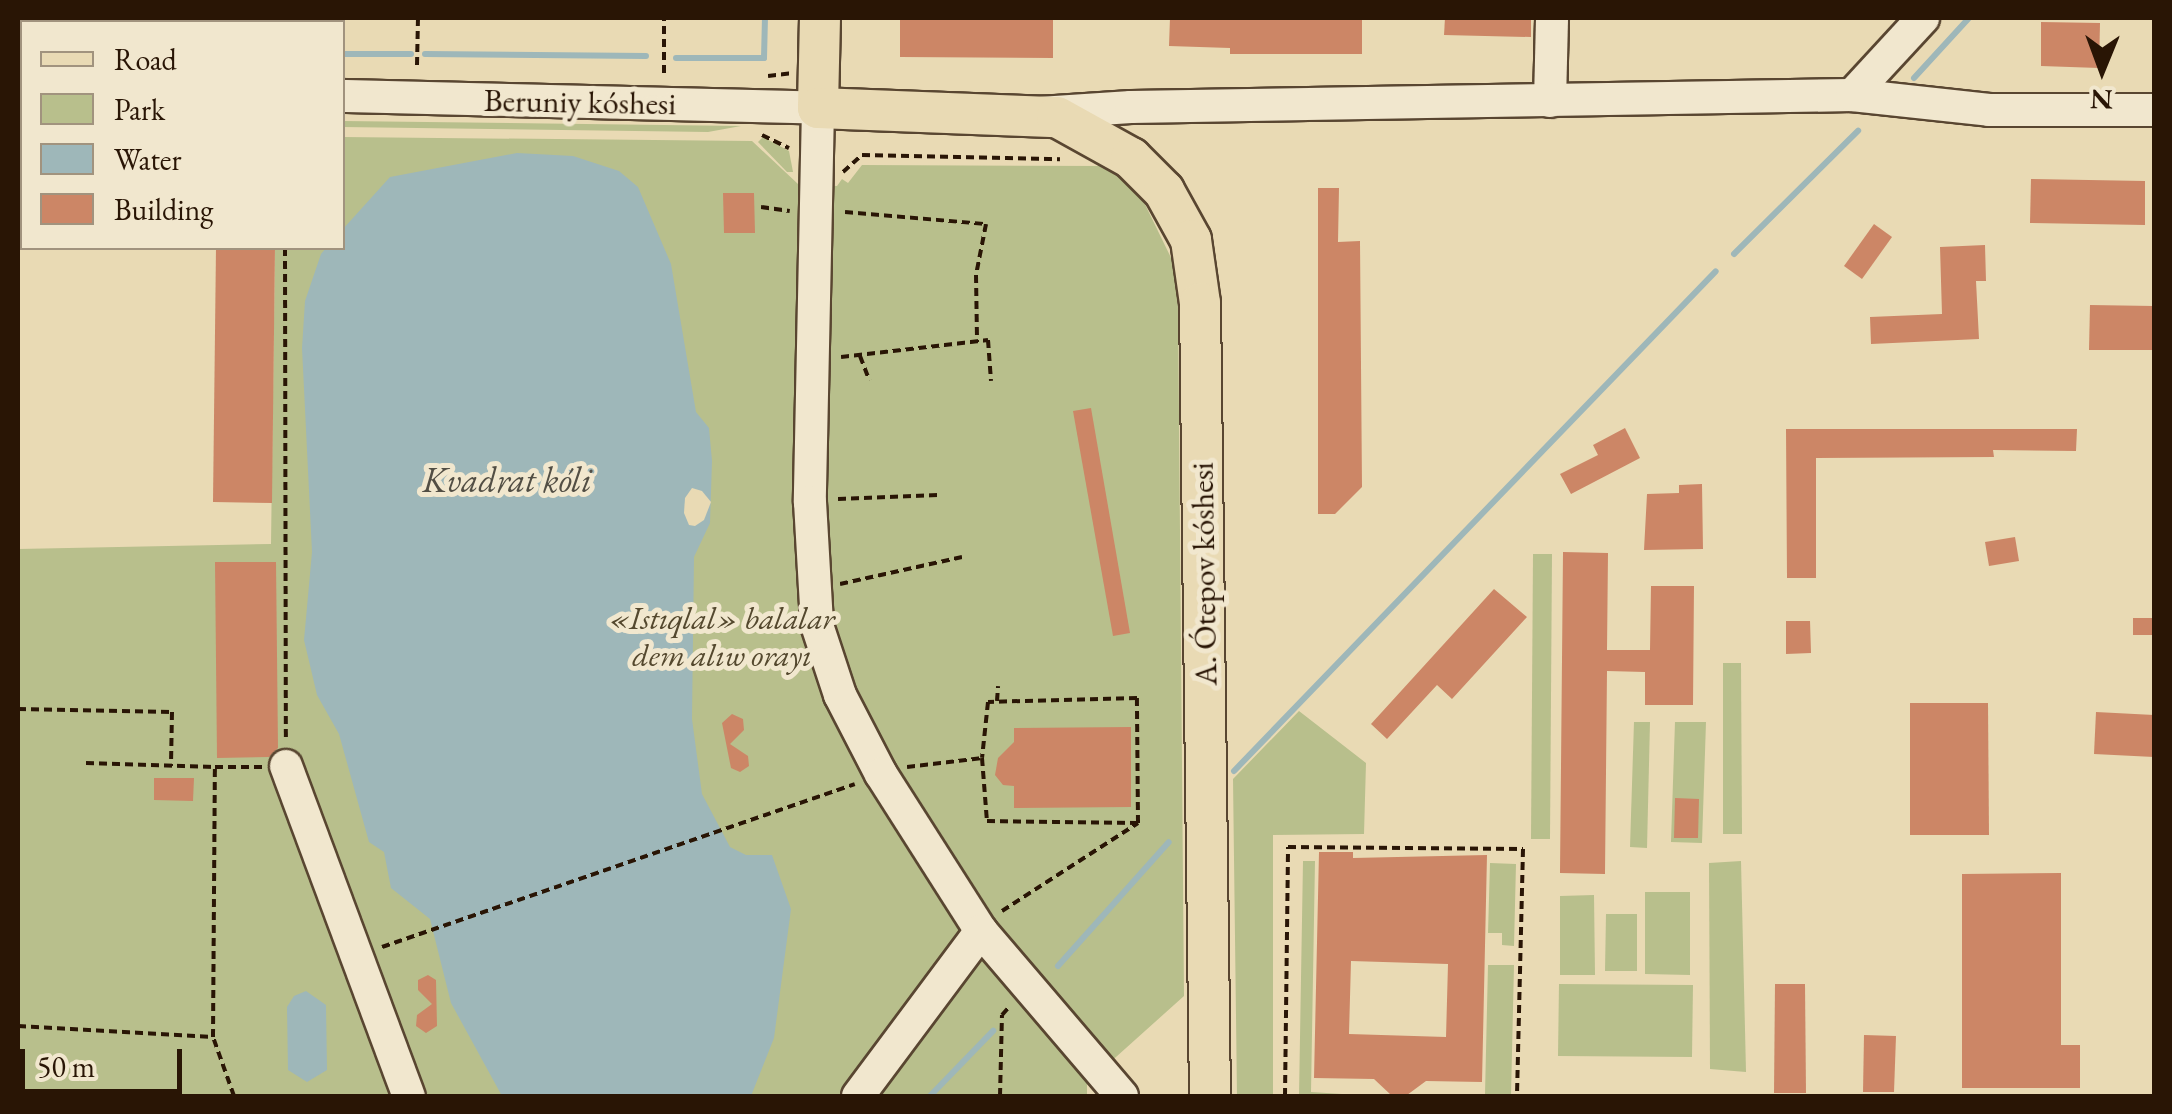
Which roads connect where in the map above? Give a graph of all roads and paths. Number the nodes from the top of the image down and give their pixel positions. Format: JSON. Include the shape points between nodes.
{"nodes":[{"id":1,"x":418,"y":18,"type":"edge"},
{"id":2,"x":664,"y":18,"type":"edge"},
{"id":3,"x":820,"y":18,"type":"edge"},
{"id":4,"x":1552,"y":18,"type":"edge"},
{"id":5,"x":1923,"y":18,"type":"edge"},
{"id":6,"x":417,"y":65,"type":"dead end"},
{"id":7,"x":664,"y":73,"type":"dead end"},
{"id":8,"x":1852,"y":95,"type":"junction"},
{"id":9,"x":345,"y":96,"type":"edge"},
{"id":10,"x":1550,"y":101,"type":"junction"},
{"id":11,"x":1130,"y":107,"type":"junction"},
{"id":12,"x":818,"y":108,"type":"junction"},
{"id":13,"x":2154,"y":110,"type":"edge"},
{"id":14,"x":1042,"y":116,"type":"junction"},
{"id":15,"x":761,"y":135,"type":"dead end"},
{"id":16,"x":1131,"y":158,"type":"junction"},
{"id":17,"x":1060,"y":159,"type":"dead end"},
{"id":18,"x":796,"y":160,"type":"dead end"},
{"id":19,"x":847,"y":172,"type":"dead end"},
{"id":20,"x":816,"y":214,"type":"junction"},
{"id":21,"x":286,"y":250,"type":"edge"},
{"id":22,"x":977,"y":342,"type":"junction"},
{"id":23,"x":860,"y":356,"type":"junction"},
{"id":24,"x":811,"y":358,"type":"junction"},
{"id":25,"x":868,"y":380,"type":"dead end"},
{"id":26,"x":991,"y":381,"type":"dead end"},
{"id":27,"x":938,"y":495,"type":"dead end"},
{"id":28,"x":810,"y":500,"type":"junction"},
{"id":29,"x":962,"y":558,"type":"dead end"},
{"id":30,"x":815,"y":589,"type":"junction"},
{"id":31,"x":998,"y":686,"type":"dead end"},
{"id":32,"x":997,"y":702,"type":"junction"},
{"id":33,"x":18,"y":709,"type":"edge"},
{"id":34,"x":982,"y":758,"type":"junction"},
{"id":35,"x":86,"y":763,"type":"dead end"},
{"id":36,"x":172,"y":766,"type":"junction"},
{"id":37,"x":286,"y":766,"type":"junction"},
{"id":38,"x":216,"y":767,"type":"junction"},
{"id":39,"x":881,"y":774,"type":"junction"},
{"id":40,"x":1138,"y":823,"type":"junction"},
{"id":41,"x":980,"y":931,"type":"junction"},
{"id":42,"x":358,"y":954,"type":"junction"},
{"id":43,"x":1030,"y":986,"type":"junction"},
{"id":44,"x":18,"y":1026,"type":"edge"},
{"id":45,"x":213,"y":1036,"type":"junction"},
{"id":46,"x":234,"y":1096,"type":"edge"},
{"id":47,"x":410,"y":1096,"type":"edge"},
{"id":48,"x":858,"y":1096,"type":"edge"},
{"id":49,"x":1000,"y":1096,"type":"edge"},
{"id":50,"x":1122,"y":1096,"type":"edge"},
{"id":51,"x":1210,"y":1096,"type":"edge"},
{"id":52,"x":1285,"y":1096,"type":"edge"},
{"id":53,"x":1517,"y":1096,"type":"edge"}],
"edges":[{"from":1,"to":6,"type":"path"},
{"from":2,"to":7,"type":"path"},
{"from":3,"to":12,"type":"main road"},
{"from":4,"to":10,"type":"street"},
{"from":5,"to":8,"type":"street"},
{"from":8,"to":10,"type":"street"},
{"from":8,"to":13,"type":"street","via":[[1989,110]]},
{"from":9,"to":12,"type":"street","name":"Beruniy kóshesi"},
{"from":10,"to":11,"type":"street"},
{"from":11,"to":14,"type":"street"},
{"from":11,"to":16,"type":"street","via":[[1113,134]]},
{"from":12,"to":14,"type":"main road","name":"A. Ótepov kóshesi"},
{"from":12,"to":20,"type":"street"},
{"from":14,"to":16,"type":"main road","name":"A. Ótepov kóshesi","via":[[1093,134]]},
{"from":15,"to":18,"type":"path","via":[[792,149]]},
{"from":16,"to":51,"type":"main road","name":"A. Ótepov kóshesi","via":[[1164,191],[1192,240],[1200,304]]},
{"from":17,"to":19,"type":"path","via":[[862,155]]},
{"from":20,"to":22,"type":"path","via":[[854,211],[986,224],[976,275]]},
{"from":20,"to":24,"type":"street"},
{"from":21,"to":37,"type":"path"},
{"from":22,"to":23,"type":"path"},
{"from":22,"to":26,"type":"path","via":[[988,340]]},
{"from":23,"to":24,"type":"path"},
{"from":23,"to":25,"type":"path"},
{"from":24,"to":28,"type":"street"},
{"from":27,"to":28,"type":"path"},
{"from":28,"to":30,"type":"street"},
{"from":29,"to":30,"type":"path"},
{"from":30,"to":39,"type":"street","via":[[817,625],[840,695]]},
{"from":31,"to":32,"type":"path"},
{"from":32,"to":34,"type":"path","via":[[988,702]]},
{"from":32,"to":40,"type":"path","via":[[1137,698]]},
{"from":33,"to":36,"type":"path","via":[[172,712]]},
{"from":34,"to":39,"type":"path"},
{"from":34,"to":40,"type":"path","via":[[987,821]]},
{"from":35,"to":36,"type":"path"},
{"from":36,"to":38,"type":"path"},
{"from":37,"to":38,"type":"path"},
{"from":37,"to":42,"type":"street"},
{"from":38,"to":45,"type":"path"},
{"from":39,"to":41,"type":"street"},
{"from":39,"to":42,"type":"path"},
{"from":40,"to":41,"type":"path"},
{"from":41,"to":43,"type":"street"},
{"from":41,"to":48,"type":"street"},
{"from":42,"to":47,"type":"street"},
{"from":43,"to":49,"type":"path","via":[[1002,1015]]},
{"from":43,"to":50,"type":"street"},
{"from":44,"to":45,"type":"path"},
{"from":45,"to":46,"type":"path"},
{"from":52,"to":53,"type":"path","via":[[1288,847],[1522,849]]}]}
